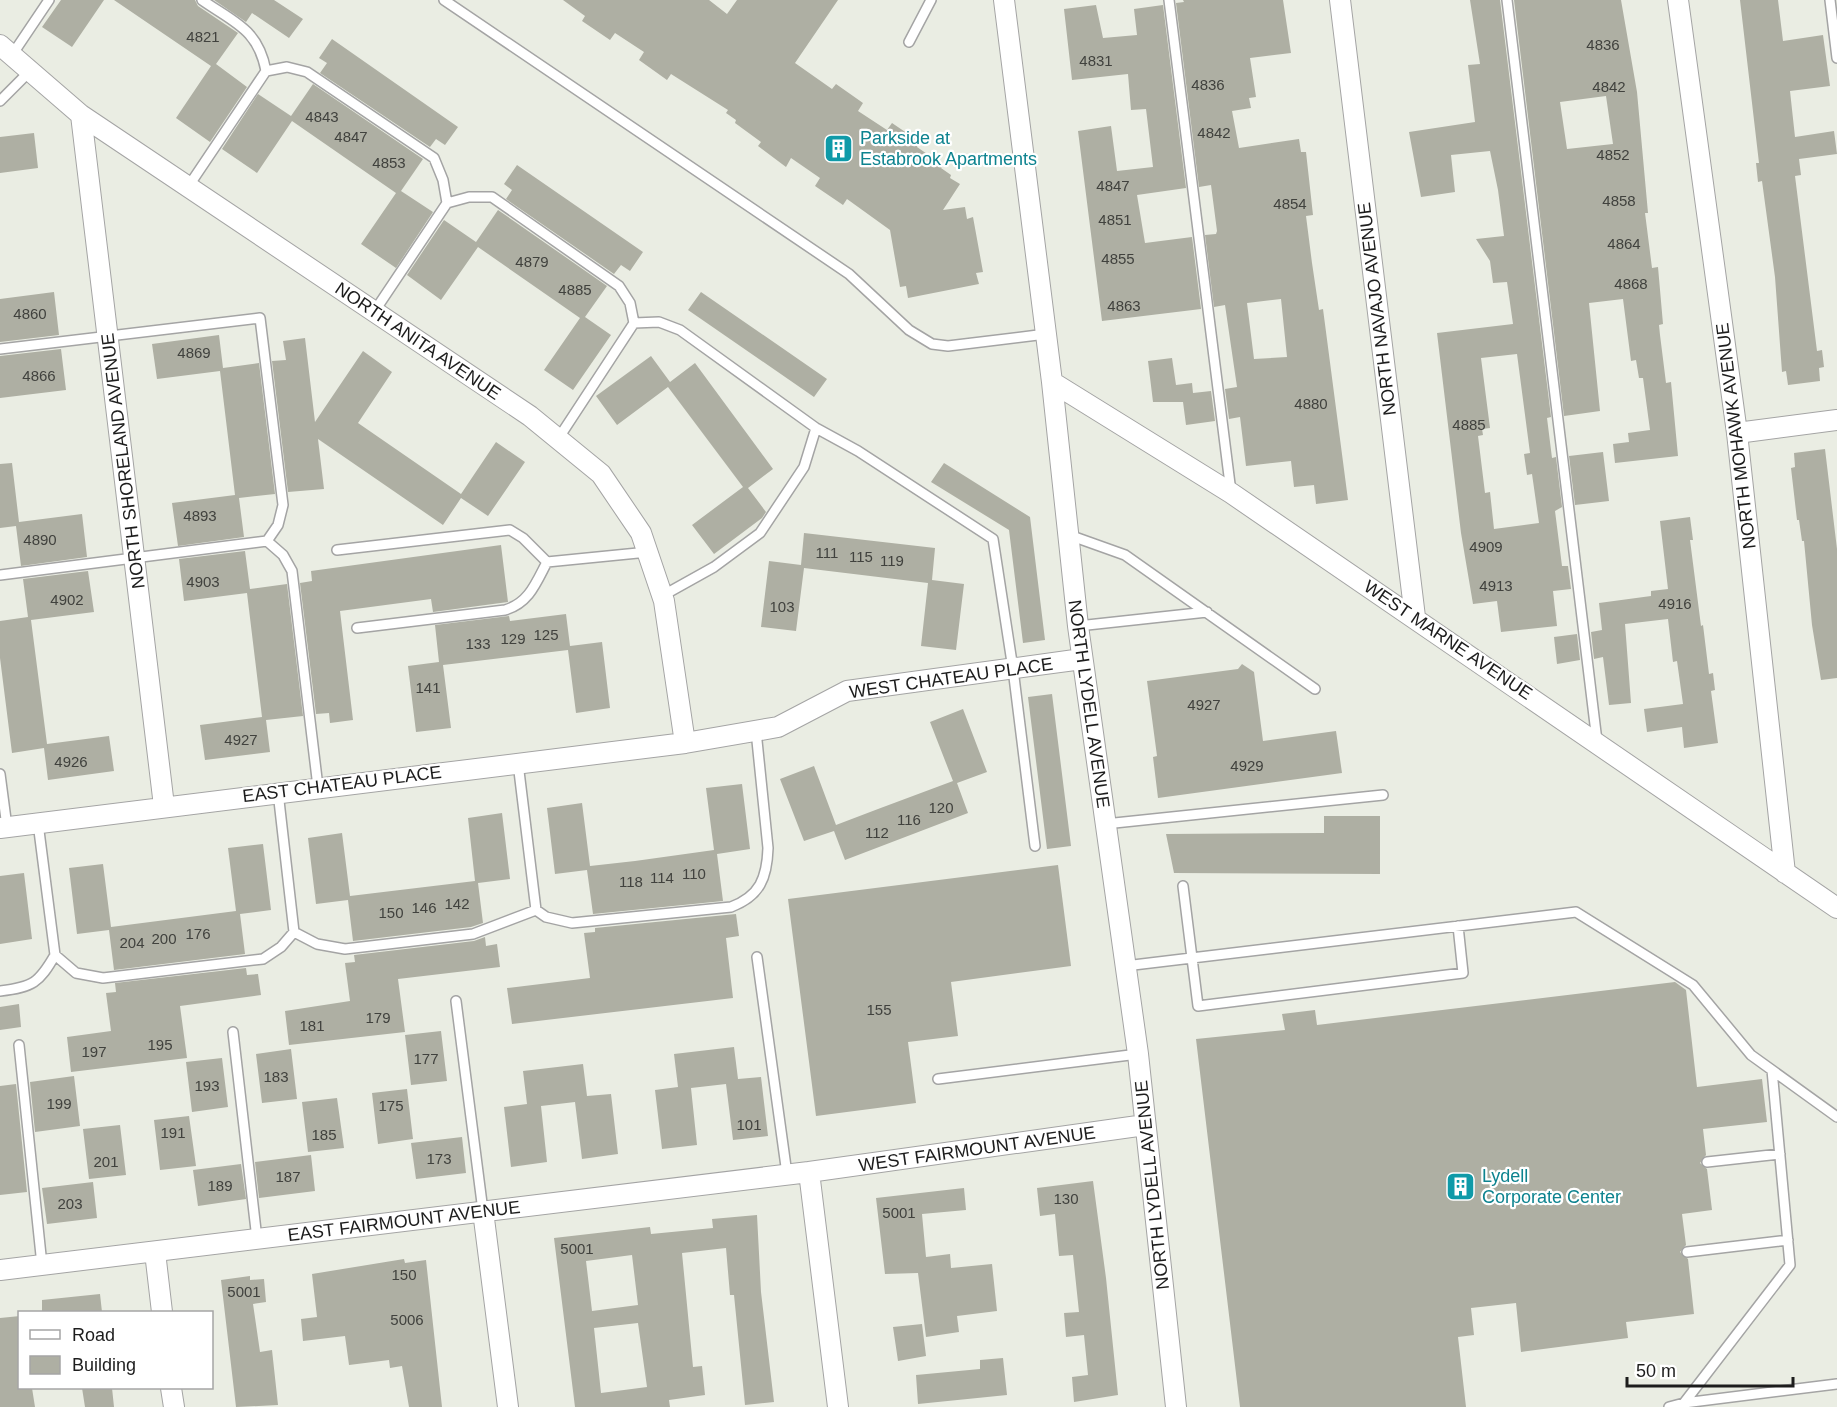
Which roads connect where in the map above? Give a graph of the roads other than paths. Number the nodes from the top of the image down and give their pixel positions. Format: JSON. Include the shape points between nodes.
{"nodes":[{"id":1,"x":49,"y":0,"type":"edge"},
{"id":2,"x":202,"y":0,"type":"edge"},
{"id":3,"x":444,"y":0,"type":"edge"},
{"id":4,"x":931,"y":0,"type":"edge"},
{"id":5,"x":1004,"y":0,"type":"edge"},
{"id":6,"x":1169,"y":0,"type":"edge"},
{"id":7,"x":1340,"y":0,"type":"edge"},
{"id":8,"x":1507,"y":0,"type":"edge"},
{"id":9,"x":1678,"y":0,"type":"edge"},
{"id":10,"x":1830,"y":0,"type":"edge"},
{"id":11,"x":909,"y":42,"type":"dead end"},
{"id":12,"x":6,"y":50,"type":"edge"},
{"id":13,"x":1837,"y":58,"type":"edge"},
{"id":14,"x":30,"y":71,"type":"junction"},
{"id":15,"x":266,"y":71,"type":"junction"},
{"id":16,"x":0,"y":101,"type":"edge"},
{"id":17,"x":81,"y":116,"type":"junction"},
{"id":18,"x":188,"y":187,"type":"junction"},
{"id":19,"x":447,"y":203,"type":"junction"},
{"id":20,"x":374,"y":312,"type":"junction"},
{"id":21,"x":634,"y":322,"type":"junction"},
{"id":22,"x":1046,"y":334,"type":"junction"},
{"id":23,"x":108,"y":337,"type":"junction"},
{"id":24,"x":0,"y":349,"type":"edge"},
{"id":25,"x":1052,"y":382,"type":"junction"},
{"id":26,"x":1837,"y":420,"type":"edge"},
{"id":27,"x":816,"y":428,"type":"junction"},
{"id":28,"x":1737,"y":433,"type":"junction"},
{"id":29,"x":558,"y":439,"type":"junction"},
{"id":30,"x":1232,"y":493,"type":"junction"},
{"id":31,"x":1069,"y":536,"type":"junction"},
{"id":32,"x":267,"y":541,"type":"junction"},
{"id":33,"x":337,"y":550,"type":"dead end"},
{"id":34,"x":648,"y":552,"type":"junction"},
{"id":35,"x":134,"y":557,"type":"junction"},
{"id":36,"x":547,"y":562,"type":"junction"},
{"id":37,"x":0,"y":575,"type":"edge"},
{"id":38,"x":662,"y":596,"type":"junction"},
{"id":39,"x":1207,"y":612,"type":"junction"},
{"id":40,"x":1415,"y":617,"type":"junction"},
{"id":41,"x":1078,"y":626,"type":"junction"},
{"id":42,"x":357,"y":628,"type":"dead end"},
{"id":43,"x":1082,"y":659,"type":"junction"},
{"id":44,"x":1013,"y":669,"type":"junction"},
{"id":45,"x":1315,"y":689,"type":"dead end"},
{"id":46,"x":756,"y":731,"type":"junction"},
{"id":47,"x":685,"y":743,"type":"junction"},
{"id":48,"x":1597,"y":743,"type":"junction"},
{"id":49,"x":518,"y":763,"type":"junction"},
{"id":50,"x":0,"y":774,"type":"edge"},
{"id":51,"x":318,"y":787,"type":"junction"},
{"id":52,"x":278,"y":792,"type":"junction"},
{"id":53,"x":1383,"y":795,"type":"dead end"},
{"id":54,"x":165,"y":806,"type":"junction"},
{"id":55,"x":38,"y":823,"type":"junction"},
{"id":56,"x":1106,"y":824,"type":"junction"},
{"id":57,"x":3,"y":827,"type":"edge"},
{"id":58,"x":1035,"y":846,"type":"dead end"},
{"id":59,"x":1785,"y":873,"type":"junction"},
{"id":60,"x":1183,"y":886,"type":"dead end"},
{"id":61,"x":1837,"y":908,"type":"edge"},
{"id":62,"x":536,"y":910,"type":"junction"},
{"id":63,"x":1458,"y":926,"type":"junction"},
{"id":64,"x":294,"y":932,"type":"junction"},
{"id":65,"x":56,"y":955,"type":"junction"},
{"id":66,"x":757,"y":957,"type":"dead end"},
{"id":67,"x":1192,"y":958,"type":"junction"},
{"id":68,"x":1125,"y":966,"type":"junction"},
{"id":69,"x":0,"y":991,"type":"edge"},
{"id":70,"x":456,"y":1001,"type":"dead end"},
{"id":71,"x":233,"y":1032,"type":"dead end"},
{"id":72,"x":19,"y":1045,"type":"dead end"},
{"id":73,"x":1138,"y":1054,"type":"junction"},
{"id":74,"x":1772,"y":1070,"type":"junction"},
{"id":75,"x":938,"y":1079,"type":"dead end"},
{"id":76,"x":1837,"y":1117,"type":"edge"},
{"id":77,"x":1145,"y":1125,"type":"junction"},
{"id":78,"x":1780,"y":1154,"type":"junction"},
{"id":79,"x":1707,"y":1162,"type":"dead end"},
{"id":80,"x":808,"y":1172,"type":"junction"},
{"id":81,"x":787,"y":1174,"type":"junction"},
{"id":82,"x":483,"y":1211,"type":"junction"},
{"id":83,"x":257,"y":1239,"type":"junction"},
{"id":84,"x":1788,"y":1240,"type":"junction"},
{"id":85,"x":1687,"y":1251,"type":"dead end"},
{"id":86,"x":154,"y":1252,"type":"junction"},
{"id":87,"x":42,"y":1265,"type":"junction"},
{"id":88,"x":0,"y":1270,"type":"edge"},
{"id":89,"x":162,"y":1311,"type":"edge"},
{"id":90,"x":1837,"y":1384,"type":"edge"},
{"id":91,"x":171,"y":1389,"type":"edge"},
{"id":92,"x":1684,"y":1403,"type":"junction"},
{"id":93,"x":174,"y":1407,"type":"edge"},
{"id":94,"x":508,"y":1407,"type":"edge"},
{"id":95,"x":838,"y":1407,"type":"edge"},
{"id":96,"x":1176,"y":1407,"type":"edge"},
{"id":97,"x":1669,"y":1407,"type":"edge"}],
"edges":[{"from":1,"to":12,"type":"lane"},
{"from":2,"to":15,"type":"lane","via":[[254,36],[263,52]]},
{"from":3,"to":22,"type":"lane","via":[[849,274],[909,330],[932,344],[948,346]]},
{"from":4,"to":11,"type":"lane"},
{"from":5,"to":22,"type":"street","name":"NORTH LYDELL AVENUE"},
{"from":6,"to":30,"type":"lane"},
{"from":7,"to":40,"type":"street","name":"NORTH NAVAJO AVENUE"},
{"from":8,"to":48,"type":"lane"},
{"from":9,"to":28,"type":"street","name":"NORTH MOHAWK AVENUE"},
{"from":10,"to":13,"type":"lane"},
{"from":12,"to":14,"type":"street","name":"NORTH ANITA AVENUE"},
{"from":14,"to":16,"type":"lane"},
{"from":14,"to":17,"type":"street","name":"NORTH ANITA AVENUE"},
{"from":15,"to":18,"type":"lane"},
{"from":15,"to":19,"type":"lane","via":[[287,68],[307,72],[434,158]]},
{"from":17,"to":18,"type":"street","name":"NORTH ANITA AVENUE"},
{"from":17,"to":23,"type":"street","name":"NORTH SHORELAND AVENUE"},
{"from":18,"to":20,"type":"street","name":"NORTH ANITA AVENUE"},
{"from":19,"to":20,"type":"lane"},
{"from":19,"to":21,"type":"lane","via":[[469,197],[492,197],[619,286],[630,303]]},
{"from":20,"to":29,"type":"street","name":"NORTH ANITA AVENUE","via":[[530,416]]},
{"from":21,"to":27,"type":"lane","via":[[659,322],[680,330]]},
{"from":21,"to":29,"type":"lane"},
{"from":22,"to":25,"type":"street","name":"NORTH LYDELL AVENUE"},
{"from":23,"to":24,"type":"lane"},
{"from":23,"to":32,"type":"lane","via":[[261,318],[284,505],[278,525]]},
{"from":23,"to":35,"type":"street","name":"NORTH SHORELAND AVENUE"},
{"from":25,"to":30,"type":"street","name":"WEST MARNE AVENUE"},
{"from":25,"to":31,"type":"street","name":"NORTH LYDELL AVENUE"},
{"from":26,"to":28,"type":"street"},
{"from":27,"to":38,"type":"lane","via":[[804,467],[760,533],[714,567]]},
{"from":27,"to":44,"type":"lane","via":[[993,539]]},
{"from":28,"to":59,"type":"street","name":"NORTH MOHAWK AVENUE"},
{"from":29,"to":34,"type":"street","name":"NORTH ANITA AVENUE","via":[[601,474],[641,533]]},
{"from":30,"to":40,"type":"street","name":"WEST MARNE AVENUE"},
{"from":31,"to":39,"type":"lane","via":[[1125,555]]},
{"from":31,"to":41,"type":"street","name":"NORTH LYDELL AVENUE"},
{"from":32,"to":35,"type":"lane"},
{"from":32,"to":51,"type":"lane","via":[[283,555],[292,571]]},
{"from":33,"to":36,"type":"lane","via":[[510,530]]},
{"from":34,"to":36,"type":"lane"},
{"from":34,"to":38,"type":"street","name":"NORTH ANITA AVENUE"},
{"from":35,"to":37,"type":"lane"},
{"from":35,"to":54,"type":"street","name":"NORTH SHORELAND AVENUE"},
{"from":36,"to":42,"type":"lane","via":[[519,606]]},
{"from":38,"to":47,"type":"street","name":"NORTH ANITA AVENUE"},
{"from":39,"to":41,"type":"lane"},
{"from":39,"to":45,"type":"lane"},
{"from":40,"to":48,"type":"street","name":"WEST MARNE AVENUE"},
{"from":41,"to":43,"type":"street","name":"NORTH LYDELL AVENUE"},
{"from":43,"to":44,"type":"street","name":"WEST CHATEAU PLACE"},
{"from":43,"to":56,"type":"street","name":"NORTH LYDELL AVENUE"},
{"from":44,"to":46,"type":"street","name":"WEST CHATEAU PLACE","via":[[847,691],[778,727]]},
{"from":44,"to":58,"type":"lane"},
{"from":46,"to":47,"type":"street","name":"WEST CHATEAU PLACE"},
{"from":46,"to":62,"type":"lane","via":[[768,864],[754,896],[731,907],[572,923],[546,917]]},
{"from":47,"to":49,"type":"street","name":"EAST CHATEAU PLACE"},
{"from":48,"to":59,"type":"street","name":"WEST MARNE AVENUE"},
{"from":49,"to":51,"type":"street","name":"EAST CHATEAU PLACE"},
{"from":49,"to":62,"type":"lane"},
{"from":50,"to":57,"type":"lane"},
{"from":51,"to":52,"type":"street","name":"EAST CHATEAU PLACE"},
{"from":52,"to":54,"type":"street","name":"EAST CHATEAU PLACE"},
{"from":52,"to":64,"type":"lane"},
{"from":53,"to":56,"type":"lane"},
{"from":54,"to":55,"type":"street","name":"EAST CHATEAU PLACE"},
{"from":55,"to":57,"type":"street","name":"EAST CHATEAU PLACE"},
{"from":55,"to":65,"type":"lane"},
{"from":56,"to":68,"type":"street","name":"NORTH LYDELL AVENUE"},
{"from":59,"to":61,"type":"street","name":"WEST MARNE AVENUE"},
{"from":60,"to":67,"type":"lane"},
{"from":62,"to":64,"type":"lane","via":[[473,934],[345,949],[317,944]]},
{"from":63,"to":67,"type":"lane"},
{"from":63,"to":67,"type":"lane","via":[[1463,973],[1198,1006]]},
{"from":63,"to":74,"type":"lane","via":[[1576,912],[1693,985],[1751,1055]]},
{"from":64,"to":65,"type":"lane","via":[[263,959],[103,978],[76,973]]},
{"from":65,"to":69,"type":"lane","via":[[42,977]]},
{"from":66,"to":81,"type":"lane"},
{"from":67,"to":68,"type":"lane"},
{"from":68,"to":73,"type":"street","name":"NORTH LYDELL AVENUE"},
{"from":70,"to":82,"type":"lane"},
{"from":71,"to":83,"type":"lane"},
{"from":72,"to":87,"type":"lane"},
{"from":73,"to":75,"type":"lane"},
{"from":73,"to":77,"type":"street","name":"NORTH LYDELL AVENUE"},
{"from":74,"to":76,"type":"lane"},
{"from":74,"to":78,"type":"lane"},
{"from":77,"to":80,"type":"street","name":"WEST FAIRMOUNT AVENUE"},
{"from":77,"to":96,"type":"street","name":"NORTH LYDELL AVENUE"},
{"from":78,"to":79,"type":"lane"},
{"from":78,"to":84,"type":"lane"},
{"from":80,"to":81,"type":"street","name":"EAST FAIRMOUNT AVENUE"},
{"from":80,"to":95,"type":"street"},
{"from":81,"to":82,"type":"street","name":"EAST FAIRMOUNT AVENUE"},
{"from":82,"to":83,"type":"street","name":"EAST FAIRMOUNT AVENUE"},
{"from":82,"to":94,"type":"street"},
{"from":83,"to":86,"type":"street","name":"EAST FAIRMOUNT AVENUE"},
{"from":84,"to":85,"type":"lane"},
{"from":84,"to":92,"type":"lane","via":[[1790,1265]]},
{"from":86,"to":87,"type":"street","name":"EAST FAIRMOUNT AVENUE"},
{"from":86,"to":89,"type":"street"},
{"from":87,"to":88,"type":"street","name":"EAST FAIRMOUNT AVENUE"},
{"from":90,"to":92,"type":"lane"},
{"from":91,"to":93,"type":"street"},
{"from":92,"to":97,"type":"lane"}]}
